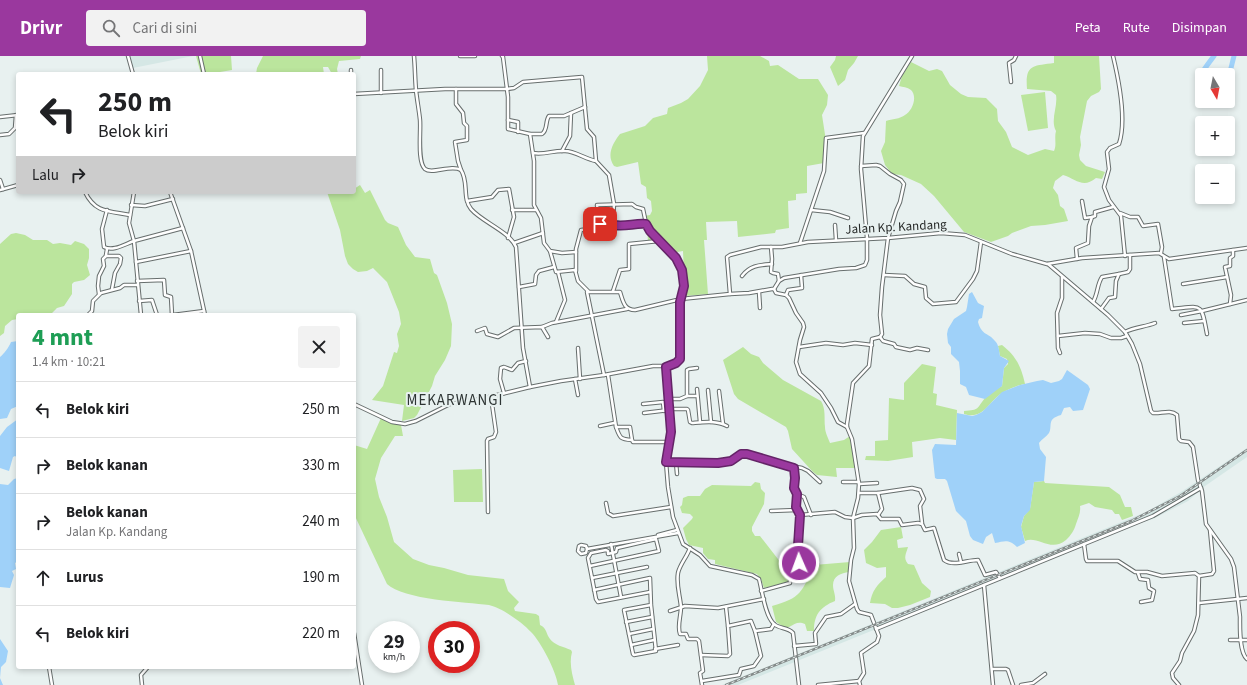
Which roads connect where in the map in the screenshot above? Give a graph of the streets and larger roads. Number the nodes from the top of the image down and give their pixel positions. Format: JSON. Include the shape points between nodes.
{"nodes":[{"id":1,"x":128,"y":56,"type":"edge"},
{"id":2,"x":200,"y":56,"type":"edge"},
{"id":3,"x":414,"y":56,"type":"edge"},
{"id":4,"x":460,"y":56,"type":"edge"},
{"id":5,"x":475,"y":56,"type":"edge"},
{"id":6,"x":502,"y":56,"type":"edge"},
{"id":7,"x":912,"y":56,"type":"edge"},
{"id":8,"x":1016,"y":56,"type":"edge"},
{"id":9,"x":1113,"y":56,"type":"edge"},
{"id":10,"x":381,"y":70,"type":"dead end"},
{"id":11,"x":132,"y":72,"type":"edge"},
{"id":12,"x":204,"y":72,"type":"edge"},
{"id":13,"x":1011,"y":82,"type":"dead end"},
{"id":14,"x":456,"y":89,"type":"junction"},
{"id":15,"x":507,"y":89,"type":"junction"},
{"id":16,"x":416,"y":91,"type":"junction"},
{"id":17,"x":381,"y":93,"type":"junction"},
{"id":18,"x":356,"y":94,"type":"edge"},
{"id":19,"x":585,"y":107,"type":"junction"},
{"id":20,"x":571,"y":114,"type":"junction"},
{"id":21,"x":16,"y":115,"type":"edge"},
{"id":22,"x":0,"y":117,"type":"edge"},
{"id":23,"x":508,"y":120,"type":"junction"},
{"id":24,"x":16,"y":122,"type":"edge"},
{"id":25,"x":518,"y":132,"type":"junction"},
{"id":26,"x":864,"y":133,"type":"junction"},
{"id":27,"x":530,"y":134,"type":"junction"},
{"id":28,"x":0,"y":135,"type":"edge"},
{"id":29,"x":562,"y":151,"type":"junction"},
{"id":30,"x":533,"y":153,"type":"junction"},
{"id":31,"x":596,"y":161,"type":"junction"},
{"id":32,"x":861,"y":166,"type":"junction"},
{"id":33,"x":462,"y":172,"type":"junction"},
{"id":34,"x":0,"y":180,"type":"edge"},
{"id":35,"x":16,"y":186,"type":"edge"},
{"id":36,"x":1,"y":190,"type":"edge"},
{"id":37,"x":86,"y":194,"type":"edge"},
{"id":38,"x":134,"y":194,"type":"edge"},
{"id":39,"x":171,"y":194,"type":"edge"},
{"id":40,"x":173,"y":199,"type":"junction"},
{"id":41,"x":467,"y":201,"type":"junction"},
{"id":42,"x":1082,"y":201,"type":"dead end"},
{"id":43,"x":614,"y":204,"type":"junction"},
{"id":44,"x":131,"y":205,"type":"junction"},
{"id":45,"x":1113,"y":207,"type":"junction"},
{"id":46,"x":107,"y":210,"type":"junction"},
{"id":47,"x":512,"y":210,"type":"junction"},
{"id":48,"x":536,"y":210,"type":"junction"},
{"id":49,"x":811,"y":210,"type":"junction"},
{"id":50,"x":1120,"y":213,"type":"junction"},
{"id":51,"x":130,"y":215,"type":"junction"},
{"id":52,"x":1092,"y":217,"type":"junction"},
{"id":53,"x":848,"y":218,"type":"dead end"},
{"id":54,"x":611,"y":222,"type":"junction"},
{"id":55,"x":592,"y":224,"type":"junction"},
{"id":56,"x":646,"y":224,"type":"junction"},
{"id":57,"x":835,"y":225,"type":"dead end"},
{"id":58,"x":183,"y":228,"type":"junction"},
{"id":59,"x":543,"y":233,"type":"junction"},
{"id":60,"x":508,"y":238,"type":"junction"},
{"id":61,"x":867,"y":238,"type":"junction"},
{"id":62,"x":888,"y":238,"type":"junction"},
{"id":63,"x":660,"y":240,"type":"junction"},
{"id":64,"x":836,"y":240,"type":"junction"},
{"id":65,"x":134,"y":241,"type":"junction"},
{"id":66,"x":982,"y":242,"type":"junction"},
{"id":67,"x":514,"y":243,"type":"junction"},
{"id":68,"x":800,"y":243,"type":"junction"},
{"id":69,"x":771,"y":247,"type":"junction"},
{"id":70,"x":1247,"y":248,"type":"edge"},
{"id":71,"x":107,"y":249,"type":"junction"},
{"id":72,"x":1233,"y":250,"type":"junction"},
{"id":73,"x":191,"y":251,"type":"junction"},
{"id":74,"x":550,"y":251,"type":"junction"},
{"id":75,"x":576,"y":252,"type":"junction"},
{"id":76,"x":1161,"y":253,"type":"junction"},
{"id":77,"x":1130,"y":255,"type":"junction"},
{"id":78,"x":106,"y":256,"type":"junction"},
{"id":79,"x":1125,"y":256,"type":"junction"},
{"id":80,"x":1164,"y":257,"type":"junction"},
{"id":81,"x":1077,"y":259,"type":"junction"},
{"id":82,"x":136,"y":262,"type":"junction"},
{"id":83,"x":772,"y":264,"type":"junction"},
{"id":84,"x":1047,"y":264,"type":"junction"},
{"id":85,"x":554,"y":267,"type":"junction"},
{"id":86,"x":576,"y":271,"type":"junction"},
{"id":87,"x":558,"y":272,"type":"junction"},
{"id":88,"x":1119,"y":274,"type":"junction"},
{"id":89,"x":801,"y":275,"type":"junction"},
{"id":90,"x":884,"y":275,"type":"junction"},
{"id":91,"x":742,"y":276,"type":"dead end"},
{"id":92,"x":1062,"y":276,"type":"junction"},
{"id":93,"x":1227,"y":277,"type":"junction"},
{"id":94,"x":779,"y":280,"type":"junction"},
{"id":95,"x":137,"y":281,"type":"junction"},
{"id":96,"x":1183,"y":284,"type":"dead end"},
{"id":97,"x":137,"y":285,"type":"junction"},
{"id":98,"x":519,"y":287,"type":"junction"},
{"id":99,"x":112,"y":289,"type":"junction"},
{"id":100,"x":774,"y":289,"type":"junction"},
{"id":101,"x":613,"y":291,"type":"junction"},
{"id":102,"x":587,"y":292,"type":"junction"},
{"id":103,"x":759,"y":292,"type":"junction"},
{"id":104,"x":99,"y":294,"type":"junction"},
{"id":105,"x":730,"y":294,"type":"junction"},
{"id":106,"x":786,"y":295,"type":"junction"},
{"id":107,"x":681,"y":299,"type":"junction"},
{"id":108,"x":1247,"y":300,"type":"edge"},
{"id":109,"x":139,"y":301,"type":"junction"},
{"id":110,"x":1093,"y":302,"type":"junction"},
{"id":111,"x":1230,"y":304,"type":"junction"},
{"id":112,"x":760,"y":308,"type":"dead end"},
{"id":113,"x":627,"y":309,"type":"junction"},
{"id":114,"x":1101,"y":309,"type":"junction"},
{"id":115,"x":204,"y":311,"type":"joint"},
{"id":116,"x":1202,"y":311,"type":"junction"},
{"id":117,"x":90,"y":313,"type":"edge"},
{"id":118,"x":141,"y":313,"type":"edge"},
{"id":119,"x":156,"y":313,"type":"edge"},
{"id":120,"x":173,"y":313,"type":"edge"},
{"id":121,"x":188,"y":313,"type":"edge"},
{"id":122,"x":1181,"y":315,"type":"dead end"},
{"id":123,"x":593,"y":316,"type":"junction"},
{"id":124,"x":1204,"y":321,"type":"junction"},
{"id":125,"x":556,"y":322,"type":"junction"},
{"id":126,"x":1155,"y":323,"type":"dead end"},
{"id":127,"x":1184,"y":324,"type":"dead end"},
{"id":128,"x":542,"y":327,"type":"junction"},
{"id":129,"x":522,"y":328,"type":"junction"},
{"id":130,"x":477,"y":331,"type":"dead end"},
{"id":131,"x":1125,"y":332,"type":"junction"},
{"id":132,"x":1207,"y":334,"type":"dead end"},
{"id":133,"x":1058,"y":336,"type":"junction"},
{"id":134,"x":1127,"y":336,"type":"junction"},
{"id":135,"x":548,"y":337,"type":"dead end"},
{"id":136,"x":880,"y":337,"type":"junction"},
{"id":137,"x":872,"y":345,"type":"junction"},
{"id":138,"x":799,"y":347,"type":"junction"},
{"id":139,"x":578,"y":348,"type":"dead end"},
{"id":140,"x":928,"y":350,"type":"dead end"},
{"id":141,"x":1060,"y":353,"type":"dead end"},
{"id":142,"x":526,"y":361,"type":"junction"},
{"id":143,"x":666,"y":367,"type":"junction"},
{"id":144,"x":697,"y":368,"type":"dead end"},
{"id":145,"x":606,"y":375,"type":"junction"},
{"id":146,"x":575,"y":379,"type":"junction"},
{"id":147,"x":580,"y":379,"type":"junction"},
{"id":148,"x":530,"y":387,"type":"junction"},
{"id":149,"x":697,"y":389,"type":"dead end"},
{"id":150,"x":708,"y":390,"type":"dead end"},
{"id":151,"x":719,"y":391,"type":"dead end"},
{"id":152,"x":504,"y":393,"type":"junction"},
{"id":153,"x":578,"y":395,"type":"dead end"},
{"id":154,"x":687,"y":396,"type":"junction"},
{"id":155,"x":696,"y":396,"type":"dead end"},
{"id":156,"x":491,"y":397,"type":"junction"},
{"id":157,"x":669,"y":399,"type":"junction"},
{"id":158,"x":643,"y":404,"type":"dead end"},
{"id":159,"x":356,"y":405,"type":"edge"},
{"id":160,"x":669,"y":410,"type":"junction"},
{"id":161,"x":664,"y":411,"type":"junction"},
{"id":162,"x":644,"y":413,"type":"dead end"},
{"id":163,"x":700,"y":422,"type":"junction"},
{"id":164,"x":711,"y":422,"type":"junction"},
{"id":165,"x":615,"y":424,"type":"junction"},
{"id":166,"x":723,"y":424,"type":"junction"},
{"id":167,"x":600,"y":426,"type":"dead end"},
{"id":168,"x":727,"y":426,"type":"dead end"},
{"id":169,"x":847,"y":427,"type":"junction"},
{"id":170,"x":632,"y":440,"type":"junction"},
{"id":171,"x":670,"y":442,"type":"junction"},
{"id":172,"x":666,"y":462,"type":"junction"},
{"id":173,"x":676,"y":462,"type":"junction"},
{"id":174,"x":794,"y":468,"type":"junction"},
{"id":175,"x":677,"y":474,"type":"dead end"},
{"id":176,"x":820,"y":482,"type":"dead end"},
{"id":177,"x":843,"y":482,"type":"dead end"},
{"id":178,"x":859,"y":483,"type":"junction"},
{"id":179,"x":877,"y":484,"type":"dead end"},
{"id":180,"x":1201,"y":488,"type":"junction"},
{"id":181,"x":859,"y":493,"type":"junction"},
{"id":182,"x":878,"y":493,"type":"junction"},
{"id":183,"x":797,"y":494,"type":"junction"},
{"id":184,"x":606,"y":503,"type":"dead end"},
{"id":185,"x":671,"y":507,"type":"junction"},
{"id":186,"x":797,"y":510,"type":"junction"},
{"id":187,"x":771,"y":511,"type":"dead end"},
{"id":188,"x":488,"y":512,"type":"dead end"},
{"id":189,"x":800,"y":515,"type":"junction"},
{"id":190,"x":811,"y":515,"type":"junction"},
{"id":191,"x":878,"y":515,"type":"junction"},
{"id":192,"x":853,"y":518,"type":"junction"},
{"id":193,"x":922,"y":524,"type":"junction"},
{"id":194,"x":1210,"y":530,"type":"junction"},
{"id":195,"x":678,"y":531,"type":"junction"},
{"id":196,"x":610,"y":544,"type":"junction"},
{"id":197,"x":1084,"y":544,"type":"junction"},
{"id":198,"x":587,"y":548,"type":"dead end"},
{"id":199,"x":690,"y":548,"type":"junction"},
{"id":200,"x":612,"y":554,"type":"junction"},
{"id":201,"x":960,"y":554,"type":"dead end"},
{"id":202,"x":614,"y":561,"type":"junction"},
{"id":203,"x":961,"y":562,"type":"junction"},
{"id":204,"x":799,"y":563,"type":"junction"},
{"id":205,"x":817,"y":564,"type":"dead end"},
{"id":206,"x":590,"y":566,"type":"junction"},
{"id":207,"x":647,"y":567,"type":"dead end"},
{"id":208,"x":616,"y":573,"type":"junction"},
{"id":209,"x":1138,"y":573,"type":"junction"},
{"id":210,"x":1199,"y":576,"type":"junction"},
{"id":211,"x":592,"y":578,"type":"junction"},
{"id":212,"x":1000,"y":578,"type":"junction"},
{"id":213,"x":618,"y":585,"type":"junction"},
{"id":214,"x":984,"y":585,"type":"junction"},
{"id":215,"x":594,"y":590,"type":"junction"},
{"id":216,"x":761,"y":591,"type":"junction"},
{"id":217,"x":650,"y":592,"type":"junction"},
{"id":218,"x":621,"y":598,"type":"junction"},
{"id":219,"x":1247,"y":598,"type":"edge"},
{"id":220,"x":1238,"y":599,"type":"junction"},
{"id":221,"x":764,"y":600,"type":"junction"},
{"id":222,"x":1140,"y":602,"type":"dead end"},
{"id":223,"x":1199,"y":603,"type":"junction"},
{"id":224,"x":855,"y":604,"type":"junction"},
{"id":225,"x":651,"y":605,"type":"junction"},
{"id":226,"x":681,"y":607,"type":"junction"},
{"id":227,"x":726,"y":607,"type":"junction"},
{"id":228,"x":670,"y":611,"type":"dead end"},
{"id":229,"x":652,"y":617,"type":"junction"},
{"id":230,"x":626,"y":622,"type":"junction"},
{"id":231,"x":774,"y":624,"type":"junction"},
{"id":232,"x":728,"y":626,"type":"junction"},
{"id":233,"x":653,"y":629,"type":"junction"},
{"id":234,"x":876,"y":629,"type":"junction"},
{"id":235,"x":756,"y":631,"type":"junction"},
{"id":236,"x":629,"y":634,"type":"junction"},
{"id":237,"x":654,"y":640,"type":"junction"},
{"id":238,"x":1230,"y":640,"type":"dead end"},
{"id":239,"x":1241,"y":640,"type":"junction"},
{"id":240,"x":1247,"y":640,"type":"edge"},
{"id":241,"x":631,"y":645,"type":"junction"},
{"id":242,"x":678,"y":645,"type":"dead end"},
{"id":243,"x":356,"y":646,"type":"edge"},
{"id":244,"x":794,"y":646,"type":"junction"},
{"id":245,"x":655,"y":648,"type":"junction"},
{"id":246,"x":701,"y":655,"type":"junction"},
{"id":247,"x":1247,"y":659,"type":"edge"},
{"id":248,"x":49,"y":669,"type":"edge"},
{"id":249,"x":146,"y":669,"type":"edge"},
{"id":250,"x":993,"y":669,"type":"junction"},
{"id":251,"x":1045,"y":674,"type":"dead end"},
{"id":252,"x":701,"y":681,"type":"junction"},
{"id":253,"x":859,"y":681,"type":"junction"},
{"id":254,"x":52,"y":685,"type":"edge"},
{"id":255,"x":142,"y":685,"type":"edge"},
{"id":256,"x":362,"y":685,"type":"edge"},
{"id":257,"x":702,"y":685,"type":"edge"},
{"id":258,"x":800,"y":685,"type":"edge"},
{"id":259,"x":818,"y":685,"type":"edge"},
{"id":260,"x":860,"y":685,"type":"edge"},
{"id":261,"x":994,"y":685,"type":"edge"},
{"id":262,"x":1013,"y":685,"type":"edge"},
{"id":263,"x":1021,"y":685,"type":"edge"},
{"id":264,"x":1179,"y":685,"type":"edge"}],
"edges":[{"from":1,"to":11,"type":"street"},
{"from":2,"to":12,"type":"street"},
{"from":3,"to":16,"type":"street"},
{"from":4,"to":5,"type":"street"},
{"from":6,"to":15,"type":"street"},
{"from":7,"to":26,"type":"street"},
{"from":8,"to":13,"type":"street","via":[[1009,62]]},
{"from":9,"to":45,"type":"street","via":[[1121,98],[1122,122],[1119,144],[1107,152],[1109,169],[1104,188]]},
{"from":10,"to":17,"type":"street"},
{"from":14,"to":15,"type":"street"},
{"from":14,"to":16,"type":"street"},
{"from":14,"to":33,"type":"street","via":[[456,104],[463,113],[467,126],[467,140],[455,142]]},
{"from":15,"to":19,"type":"street","via":[[523,82],[582,77]]},
{"from":15,"to":23,"type":"street"},
{"from":16,"to":17,"type":"street"},
{"from":16,"to":33,"type":"street","via":[[420,151],[424,167],[429,171],[457,168]]},
{"from":17,"to":18,"type":"street"},
{"from":19,"to":20,"type":"street"},
{"from":19,"to":31,"type":"street","via":[[587,129],[594,137]]},
{"from":20,"to":27,"type":"street","via":[[549,116],[542,134]]},
{"from":20,"to":29,"type":"street","via":[[570,136]]},
{"from":21,"to":22,"type":"street"},
{"from":23,"to":25,"type":"street","via":[[508,129]]},
{"from":23,"to":25,"type":"street","via":[[518,122]]},
{"from":24,"to":28,"type":"street","via":[[15,128],[9,134]]},
{"from":25,"to":27,"type":"street"},
{"from":26,"to":32,"type":"street"},
{"from":26,"to":49,"type":"street","via":[[826,138],[824,171]]},
{"from":27,"to":30,"type":"street"},
{"from":29,"to":30,"type":"street"},
{"from":29,"to":31,"type":"street"},
{"from":30,"to":48,"type":"street"},
{"from":31,"to":43,"type":"street","via":[[609,176]]},
{"from":32,"to":61,"type":"street"},
{"from":32,"to":62,"type":"street","via":[[876,164],[904,184]]},
{"from":33,"to":41,"type":"street"},
{"from":34,"to":36,"type":"street"},
{"from":35,"to":36,"type":"street"},
{"from":37,"to":46,"type":"street","via":[[93,205]]},
{"from":38,"to":44,"type":"street"},
{"from":39,"to":40,"type":"street"},
{"from":40,"to":44,"type":"street","via":[[142,206]]},
{"from":40,"to":58,"type":"street"},
{"from":41,"to":47,"type":"street","via":[[492,197],[499,190],[509,189]]},
{"from":41,"to":60,"type":"street","via":[[475,212]]},
{"from":42,"to":52,"type":"street","via":[[1085,218]]},
{"from":43,"to":54,"type":"street"},
{"from":43,"to":55,"type":"street","via":[[596,205],[598,216]]},
{"from":43,"to":56,"type":"street","via":[[632,204],[643,209]]},
{"from":44,"to":51,"type":"street"},
{"from":45,"to":50,"type":"street"},
{"from":45,"to":52,"type":"street","via":[[1095,211],[1095,216]]},
{"from":46,"to":51,"type":"street"},
{"from":46,"to":71,"type":"street","via":[[102,229],[104,246]]},
{"from":47,"to":48,"type":"street"},
{"from":47,"to":60,"type":"street","via":[[514,217]]},
{"from":48,"to":59,"type":"street","via":[[540,216]]},
{"from":49,"to":53,"type":"street","via":[[830,212]]},
{"from":49,"to":68,"type":"street"},
{"from":50,"to":76,"type":"street","via":[[1138,217],[1143,226],[1158,224]]},
{"from":50,"to":79,"type":"street"},
{"from":51,"to":65,"type":"street","via":[[129,226]]},
{"from":52,"to":81,"type":"street","via":[[1088,226],[1088,243],[1076,248]]},
{"from":54,"to":55,"type":"street"},
{"from":54,"to":56,"type":"street","via":[[623,226]]},
{"from":55,"to":75,"type":"street","via":[[590,229],[581,230]]},
{"from":56,"to":63,"type":"street"},
{"from":57,"to":64,"type":"street"},
{"from":58,"to":65,"type":"street"},
{"from":58,"to":73,"type":"street"},
{"from":59,"to":67,"type":"street"},
{"from":59,"to":74,"type":"street","via":[[544,243]]},
{"from":60,"to":67,"type":"street"},
{"from":61,"to":62,"type":"street","name":"Jalan Kp. Kandang"},
{"from":61,"to":64,"type":"street","name":"Jalan Kp. Kandang"},
{"from":61,"to":89,"type":"street","via":[[867,260],[863,266]]},
{"from":62,"to":66,"type":"street","name":"Jalan Kp. Kandang","via":[[941,233],[965,235]]},
{"from":62,"to":90,"type":"street"},
{"from":63,"to":101,"type":"street","via":[[629,244],[629,269],[620,270]]},
{"from":63,"to":107,"type":"street","via":[[680,266],[684,286]]},
{"from":64,"to":68,"type":"street","name":"Jalan Kp. Kandang"},
{"from":65,"to":71,"type":"street"},
{"from":65,"to":82,"type":"street"},
{"from":66,"to":84,"type":"street","name":"Jalan Kp. Kandang"},
{"from":66,"to":90,"type":"street","via":[[977,271],[956,302],[933,304],[926,298],[925,287],[914,284],[905,276]]},
{"from":67,"to":98,"type":"street"},
{"from":68,"to":69,"type":"street","name":"Jalan Kp. Kandang"},
{"from":69,"to":83,"type":"street"},
{"from":69,"to":105,"type":"street","name":"Jalan Kp. Kandang","via":[[727,257]]},
{"from":70,"to":72,"type":"street"},
{"from":71,"to":78,"type":"street"},
{"from":72,"to":80,"type":"street","via":[[1168,259]]},
{"from":72,"to":93,"type":"street","via":[[1230,266],[1225,267]]},
{"from":73,"to":82,"type":"street"},
{"from":73,"to":115,"type":"street"},
{"from":74,"to":75,"type":"street"},
{"from":74,"to":85,"type":"street"},
{"from":75,"to":86,"type":"street"},
{"from":76,"to":77,"type":"street","name":"Jalan Kp. Kandang"},
{"from":76,"to":80,"type":"street"},
{"from":77,"to":79,"type":"street","name":"Jalan Kp. Kandang"},
{"from":77,"to":88,"type":"street","via":[[1130,269]]},
{"from":78,"to":99,"type":"street","via":[[122,258],[114,273]]},
{"from":78,"to":104,"type":"street","via":[[99,277]]},
{"from":79,"to":81,"type":"street","name":"Jalan Kp. Kandang"},
{"from":80,"to":116,"type":"street","via":[[1172,309],[1195,306]]},
{"from":81,"to":84,"type":"street","name":"Jalan Kp. Kandang"},
{"from":82,"to":95,"type":"street"},
{"from":83,"to":91,"type":"street","via":[[753,266]]},
{"from":83,"to":94,"type":"street","via":[[771,272],[778,274]]},
{"from":84,"to":92,"type":"street"},
{"from":85,"to":87,"type":"street"},
{"from":85,"to":98,"type":"street","via":[[539,271],[534,285]]},
{"from":86,"to":87,"type":"street"},
{"from":86,"to":102,"type":"street","via":[[577,279]]},
{"from":87,"to":125,"type":"street","via":[[565,300]]},
{"from":88,"to":110,"type":"street","via":[[1102,277]]},
{"from":88,"to":114,"type":"street","via":[[1115,297],[1109,298]]},
{"from":89,"to":94,"type":"street"},
{"from":89,"to":106,"type":"street","via":[[802,288],[788,290]]},
{"from":90,"to":136,"type":"street"},
{"from":92,"to":110,"type":"street"},
{"from":92,"to":133,"type":"street","via":[[1062,298],[1057,313]]},
{"from":93,"to":96,"type":"street"},
{"from":93,"to":111,"type":"street"},
{"from":94,"to":100,"type":"street"},
{"from":95,"to":97,"type":"street"},
{"from":95,"to":120,"type":"street","via":[[164,280],[166,294],[171,297]]},
{"from":97,"to":99,"type":"street","via":[[124,285]]},
{"from":97,"to":109,"type":"street"},
{"from":98,"to":129,"type":"street"},
{"from":99,"to":104,"type":"street"},
{"from":100,"to":103,"type":"street"},
{"from":100,"to":106,"type":"street"},
{"from":101,"to":102,"type":"street"},
{"from":101,"to":113,"type":"street","via":[[620,292]]},
{"from":102,"to":123,"type":"street"},
{"from":103,"to":105,"type":"street"},
{"from":103,"to":112,"type":"street"},
{"from":104,"to":117,"type":"street","via":[[93,301]]},
{"from":105,"to":107,"type":"street"},
{"from":106,"to":138,"type":"street","via":[[804,323]]},
{"from":107,"to":113,"type":"street","via":[[635,310]]},
{"from":107,"to":143,"type":"street","via":[[680,359]]},
{"from":108,"to":111,"type":"street"},
{"from":109,"to":118,"type":"street"},
{"from":109,"to":119,"type":"street","via":[[152,300]]},
{"from":110,"to":114,"type":"street"},
{"from":111,"to":116,"type":"street"},
{"from":113,"to":123,"type":"street"},
{"from":114,"to":131,"type":"street"},
{"from":115,"to":121,"type":"street"},
{"from":116,"to":122,"type":"street"},
{"from":116,"to":124,"type":"street"},
{"from":123,"to":125,"type":"street"},
{"from":123,"to":145,"type":"street"},
{"from":124,"to":127,"type":"street"},
{"from":124,"to":132,"type":"street"},
{"from":125,"to":128,"type":"street"},
{"from":126,"to":131,"type":"street"},
{"from":128,"to":129,"type":"street"},
{"from":128,"to":135,"type":"street"},
{"from":129,"to":130,"type":"street","via":[[512,329],[498,337],[487,334],[485,328]]},
{"from":129,"to":142,"type":"street"},
{"from":131,"to":134,"type":"street"},
{"from":133,"to":134,"type":"street","via":[[1085,333],[1118,338]]},
{"from":133,"to":141,"type":"street"},
{"from":134,"to":180,"type":"street","via":[[1140,364],[1153,413],[1172,412],[1177,415],[1179,439],[1189,442],[1193,447]]},
{"from":136,"to":137,"type":"street","via":[[872,338]]},
{"from":136,"to":140,"type":"street","via":[[883,341],[903,349]]},
{"from":137,"to":138,"type":"street","via":[[826,343]]},
{"from":137,"to":169,"type":"street","via":[[870,366],[853,383]]},
{"from":138,"to":169,"type":"street","via":[[796,362],[800,374],[821,393],[838,422]]},
{"from":139,"to":147,"type":"street"},
{"from":142,"to":148,"type":"street"},
{"from":142,"to":152,"type":"street","via":[[512,370],[501,368],[500,379]]},
{"from":143,"to":145,"type":"street","via":[[653,366]]},
{"from":143,"to":157,"type":"street"},
{"from":144,"to":154,"type":"street","via":[[688,369]]},
{"from":145,"to":147,"type":"street"},
{"from":145,"to":165,"type":"street"},
{"from":146,"to":147,"type":"street"},
{"from":146,"to":148,"type":"street"},
{"from":146,"to":153,"type":"street"},
{"from":148,"to":152,"type":"street"},
{"from":149,"to":163,"type":"street"},
{"from":150,"to":164,"type":"street"},
{"from":151,"to":166,"type":"street"},
{"from":152,"to":156,"type":"street"},
{"from":154,"to":155,"type":"street"},
{"from":154,"to":157,"type":"street"},
{"from":156,"to":159,"type":"street","via":[[450,404],[405,424],[392,422]]},
{"from":156,"to":188,"type":"street","via":[[496,434],[487,442]]},
{"from":157,"to":160,"type":"street"},
{"from":158,"to":161,"type":"street","via":[[663,402]]},
{"from":160,"to":161,"type":"street"},
{"from":160,"to":163,"type":"street","via":[[687,408],[690,422]]},
{"from":160,"to":171,"type":"street"},
{"from":161,"to":162,"type":"street"},
{"from":163,"to":164,"type":"street"},
{"from":164,"to":166,"type":"street"},
{"from":165,"to":167,"type":"street"},
{"from":165,"to":170,"type":"street","via":[[622,439]]},
{"from":165,"to":170,"type":"street","via":[[617,428],[630,428]]},
{"from":166,"to":168,"type":"street"},
{"from":169,"to":178,"type":"street","via":[[852,439]]},
{"from":170,"to":171,"type":"street"},
{"from":171,"to":172,"type":"street"},
{"from":172,"to":173,"type":"street"},
{"from":172,"to":185,"type":"street"},
{"from":173,"to":174,"type":"street","via":[[718,463],[747,454]]},
{"from":173,"to":175,"type":"street"},
{"from":174,"to":176,"type":"street","via":[[810,472]]},
{"from":174,"to":183,"type":"street","via":[[794,488]]},
{"from":177,"to":178,"type":"street"},
{"from":178,"to":179,"type":"street"},
{"from":178,"to":181,"type":"street"},
{"from":180,"to":194,"type":"street","via":[[1206,522]]},
{"from":180,"to":197,"type":"street","via":[[1153,516]]},
{"from":181,"to":182,"type":"street"},
{"from":181,"to":192,"type":"street"},
{"from":182,"to":191,"type":"street","via":[[882,509]]},
{"from":182,"to":193,"type":"street","via":[[912,488],[920,490],[924,498],[920,506]]},
{"from":183,"to":186,"type":"street"},
{"from":183,"to":190,"type":"street","via":[[804,497]]},
{"from":184,"to":185,"type":"street","via":[[608,514],[613,516]]},
{"from":185,"to":195,"type":"street"},
{"from":186,"to":187,"type":"street"},
{"from":186,"to":189,"type":"street"},
{"from":189,"to":190,"type":"street"},
{"from":189,"to":204,"type":"street"},
{"from":190,"to":192,"type":"street","via":[[835,512]]},
{"from":191,"to":192,"type":"street"},
{"from":191,"to":193,"type":"street","via":[[881,519],[899,519],[902,525]]},
{"from":192,"to":224,"type":"street","via":[[854,548],[849,583]]},
{"from":193,"to":203,"type":"street","via":[[926,530],[934,528],[944,560],[950,564]]},
{"from":194,"to":210,"type":"street","via":[[1214,571],[1212,574]]},
{"from":194,"to":220,"type":"street","via":[[1231,559]]},
{"from":195,"to":196,"type":"street"},
{"from":195,"to":199,"type":"street","via":[[684,545]]},
{"from":196,"to":198,"type":"street"},
{"from":196,"to":200,"type":"street"},
{"from":197,"to":209,"type":"street","via":[[1087,561],[1118,561]]},
{"from":197,"to":212,"type":"street"},
{"from":199,"to":216,"type":"street","via":[[710,566],[758,578]]},
{"from":199,"to":226,"type":"street","via":[[679,569]]},
{"from":200,"to":202,"type":"street"},
{"from":200,"to":202,"type":"street","via":[[617,548],[656,539],[659,551]]},
{"from":200,"to":206,"type":"street","via":[[608,554],[606,550],[591,553],[588,558]]},
{"from":201,"to":203,"type":"street"},
{"from":202,"to":206,"type":"street"},
{"from":202,"to":208,"type":"street"},
{"from":203,"to":212,"type":"street","via":[[978,560],[985,574],[996,572]]},
{"from":204,"to":205,"type":"street","via":[[814,568]]},
{"from":204,"to":216,"type":"street","via":[[798,570],[790,572],[790,583]]},
{"from":206,"to":211,"type":"street"},
{"from":207,"to":208,"type":"street"},
{"from":208,"to":211,"type":"street"},
{"from":208,"to":213,"type":"street"},
{"from":209,"to":210,"type":"street","via":[[1165,576],[1195,573]]},
{"from":209,"to":222,"type":"street","via":[[1140,578],[1148,580],[1154,592],[1152,600]]},
{"from":210,"to":223,"type":"street"},
{"from":211,"to":215,"type":"street"},
{"from":212,"to":214,"type":"street"},
{"from":213,"to":215,"type":"street"},
{"from":213,"to":217,"type":"street","via":[[650,578]]},
{"from":213,"to":218,"type":"street"},
{"from":214,"to":234,"type":"street"},
{"from":214,"to":250,"type":"street"},
{"from":215,"to":218,"type":"street","via":[[598,602]]},
{"from":216,"to":221,"type":"street"},
{"from":217,"to":218,"type":"street"},
{"from":217,"to":225,"type":"street"},
{"from":219,"to":220,"type":"street"},
{"from":220,"to":223,"type":"street"},
{"from":220,"to":239,"type":"street"},
{"from":221,"to":227,"type":"street"},
{"from":221,"to":231,"type":"street","via":[[770,620]]},
{"from":223,"to":264,"type":"street","via":[[1194,631],[1172,673]]},
{"from":224,"to":234,"type":"street","via":[[857,611],[871,616]]},
{"from":224,"to":244,"type":"street","via":[[841,614],[826,617],[815,634],[816,644]]},
{"from":225,"to":229,"type":"street"},
{"from":225,"to":230,"type":"street","via":[[624,610]]},
{"from":226,"to":227,"type":"street"},
{"from":226,"to":228,"type":"street"},
{"from":226,"to":246,"type":"street","via":[[680,634],[686,634],[688,639],[697,638]]},
{"from":227,"to":232,"type":"street"},
{"from":229,"to":230,"type":"street"},
{"from":229,"to":233,"type":"street"},
{"from":230,"to":236,"type":"street"},
{"from":231,"to":235,"type":"street","via":[[771,629]]},
{"from":231,"to":244,"type":"street","via":[[791,631]]},
{"from":232,"to":235,"type":"street","via":[[751,621]]},
{"from":232,"to":246,"type":"street","via":[[730,654]]},
{"from":233,"to":236,"type":"street"},
{"from":233,"to":237,"type":"street"},
{"from":234,"to":253,"type":"street","via":[[879,633],[878,640],[861,653],[864,672]]},
{"from":235,"to":252,"type":"street","via":[[761,656],[754,666],[741,669],[739,675]]},
{"from":236,"to":241,"type":"street"},
{"from":237,"to":241,"type":"street"},
{"from":237,"to":245,"type":"street"},
{"from":238,"to":239,"type":"street"},
{"from":239,"to":240,"type":"street"},
{"from":239,"to":247,"type":"street","via":[[1244,657]]},
{"from":241,"to":245,"type":"street","via":[[634,655],[656,651]]},
{"from":242,"to":245,"type":"street"},
{"from":243,"to":256,"type":"street"},
{"from":244,"to":258,"type":"street"},
{"from":246,"to":252,"type":"street"},
{"from":248,"to":254,"type":"street"},
{"from":249,"to":255,"type":"street","via":[[141,675]]},
{"from":250,"to":261,"type":"street"},
{"from":250,"to":262,"type":"street","via":[[1008,670]]},
{"from":251,"to":263,"type":"street","via":[[1033,683]]},
{"from":252,"to":257,"type":"street"},
{"from":253,"to":259,"type":"street"},
{"from":253,"to":260,"type":"street"}]}
